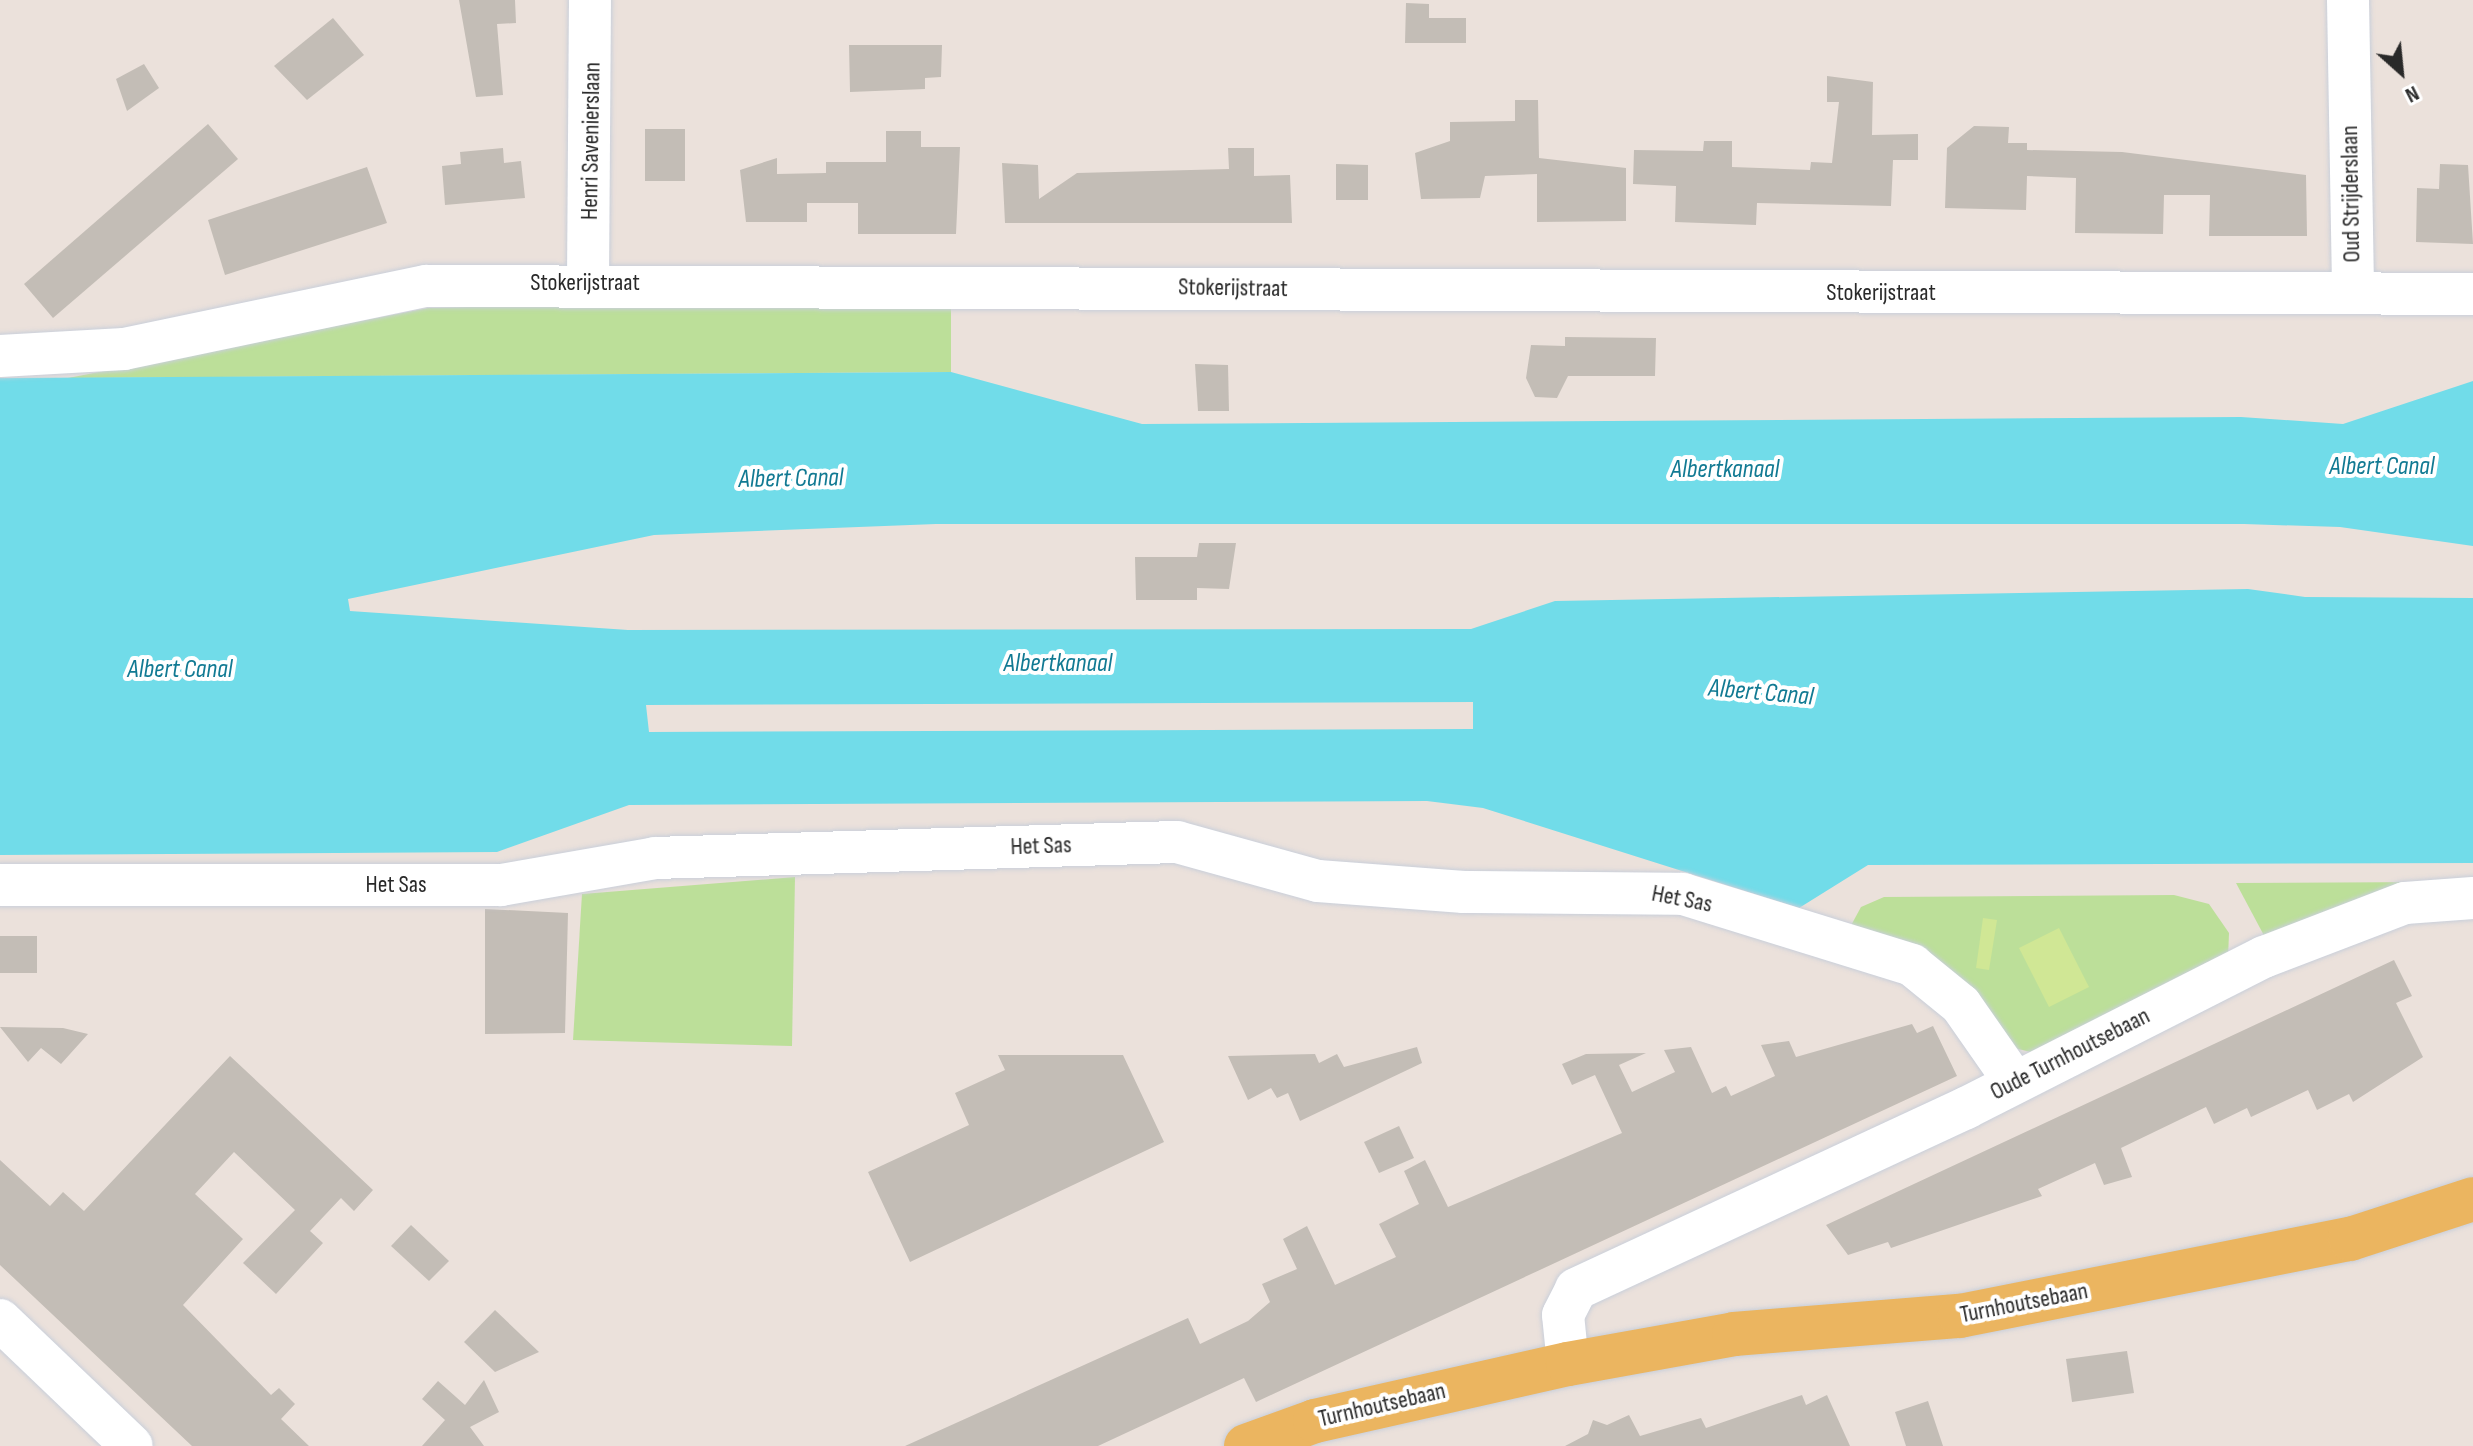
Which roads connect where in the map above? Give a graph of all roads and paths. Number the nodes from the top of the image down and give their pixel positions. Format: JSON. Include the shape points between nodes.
{"nodes":[{"id":1,"x":590,"y":0,"type":"edge"},
{"id":2,"x":2348,"y":0,"type":"edge"},
{"id":3,"x":588,"y":282,"type":"junction"},
{"id":4,"x":2353,"y":293,"type":"junction"},
{"id":5,"x":2473,"y":294,"type":"edge"},
{"id":6,"x":0,"y":356,"type":"edge"},
{"id":7,"x":0,"y":885,"type":"edge"},
{"id":8,"x":2473,"y":898,"type":"edge"},
{"id":9,"x":2014,"y":1081,"type":"junction"},
{"id":10,"x":2473,"y":1199,"type":"edge"},
{"id":11,"x":5,"y":1334,"type":"edge"},
{"id":12,"x":1568,"y":1364,"type":"junction"},
{"id":13,"x":132,"y":1446,"type":"edge"},
{"id":14,"x":1246,"y":1446,"type":"edge"}],
"edges":[{"from":1,"to":3,"type":"street","name":"Henri Savenierslaan"},
{"from":2,"to":4,"type":"street","name":"Oud Strijderslaan"},
{"from":3,"to":4,"type":"street","name":"Stokerijstraat"},
{"from":3,"to":6,"type":"street","name":"Stokerijstraat","via":[[426,286],[124,349]]},
{"from":4,"to":5,"type":"street","name":"Stokerijstraat"},
{"from":7,"to":9,"type":"street","name":"Het Sas","via":[[501,885],[655,858],[1177,842],[1318,881],[1464,892],[1683,894],[1912,965],[1961,1005]]},
{"from":8,"to":9,"type":"street","name":"Oude Turnhoutsebaan","via":[[2405,903],[2363,916]]},
{"from":9,"to":12,"type":"street","name":"Oude Turnhoutsebaan","via":[[1569,1295],[1563,1315]]},
{"from":10,"to":12,"type":"main road","name":"Turnhoutsebaan","via":[[2350,1239],[1960,1316],[1734,1334]]},
{"from":11,"to":13,"type":"street"},
{"from":12,"to":14,"type":"main road","name":"Turnhoutsebaan","via":[[1315,1421]]}]}
